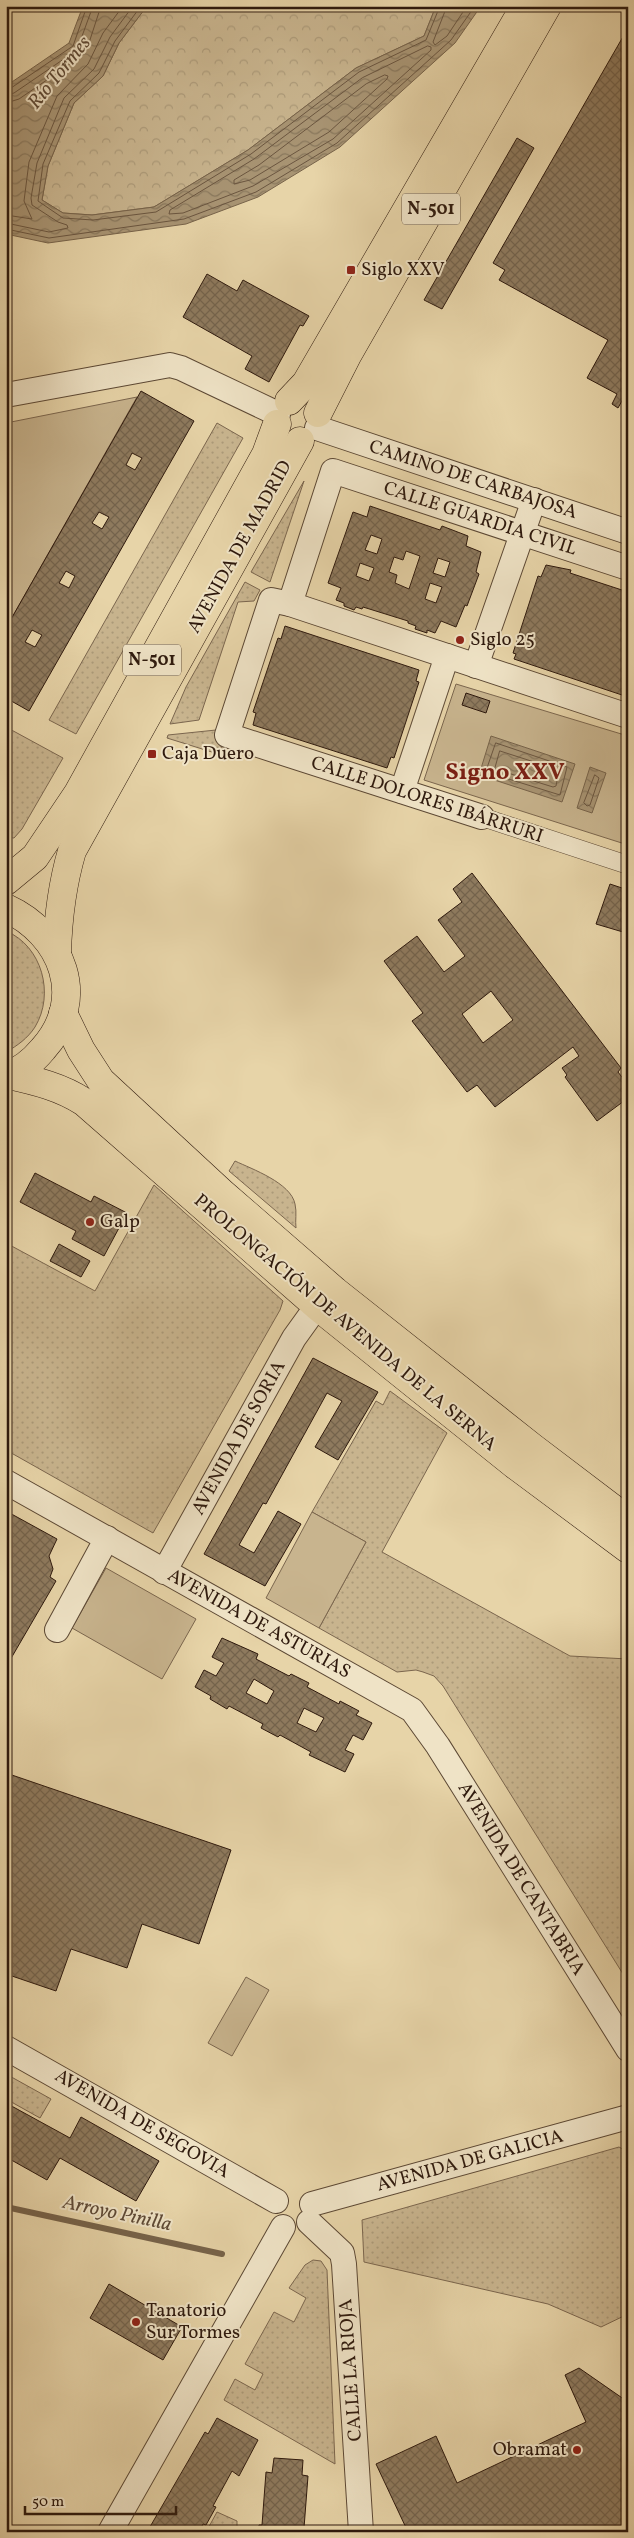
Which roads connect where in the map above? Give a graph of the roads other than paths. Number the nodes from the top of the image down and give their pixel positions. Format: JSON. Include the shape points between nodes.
{"nodes":[{"id":1,"x":525,"y":6,"type":"edge"},
{"id":2,"x":547,"y":6,"type":"edge"},
{"id":3,"x":6,"y":396,"type":"edge"},
{"id":4,"x":282,"y":413,"type":"junction"},
{"id":5,"x":312,"y":428,"type":"junction"},
{"id":6,"x":534,"y":500,"type":"junction"},
{"id":7,"x":628,"y":532,"type":"edge"},
{"id":8,"x":522,"y":533,"type":"junction"},
{"id":9,"x":628,"y":568,"type":"edge"},
{"id":10,"x":290,"y":604,"type":"junction"},
{"id":11,"x":447,"y":656,"type":"junction"},
{"id":12,"x":476,"y":666,"type":"junction"},
{"id":13,"x":628,"y":716,"type":"edge"},
{"id":14,"x":402,"y":791,"type":"junction"},
{"id":15,"x":482,"y":817,"type":"joint"},
{"id":16,"x":628,"y":864,"type":"edge"},
{"id":17,"x":6,"y":881,"type":"edge"},
{"id":18,"x":6,"y":908,"type":"edge"},
{"id":19,"x":57,"y":953,"type":"junction"},
{"id":20,"x":63,"y":1012,"type":"junction"},
{"id":21,"x":8,"y":1075,"type":"edge"},
{"id":22,"x":317,"y":1306,"type":"junction"},
{"id":23,"x":6,"y":1482,"type":"edge"},
{"id":24,"x":628,"y":1520,"type":"edge"},
{"id":25,"x":107,"y":1538,"type":"junction"},
{"id":26,"x":628,"y":1549,"type":"edge"},
{"id":27,"x":164,"y":1572,"type":"junction"},
{"id":28,"x":56,"y":1630,"type":"dead end"},
{"id":29,"x":412,"y":1710,"type":"joint"},
{"id":30,"x":6,"y":2048,"type":"edge"},
{"id":31,"x":628,"y":2049,"type":"edge"},
{"id":32,"x":628,"y":2118,"type":"edge"},
{"id":33,"x":276,"y":2201,"type":"junction"},
{"id":34,"x":311,"y":2213,"type":"junction"},
{"id":35,"x":283,"y":2227,"type":"junction"},
{"id":36,"x":110,"y":2532,"type":"edge"},
{"id":37,"x":361,"y":2532,"type":"edge"}],
"edges":[{"from":1,"to":4,"type":"main road","name":"AVENIDA DE MADRID","number":"N-501","via":[[306,383]]},
{"from":2,"to":5,"type":"main road","name":"AVENIDA DE MADRID","number":"N-501","via":[[348,354]]},
{"from":3,"to":4,"type":"street","via":[[170,365]]},
{"from":4,"to":5,"type":"main road","via":[[285,437]]},
{"from":4,"to":5,"type":"main road","via":[[306,401]]},
{"from":4,"to":17,"type":"main road","name":"AVENIDA DE MADRID","number":"N-501","via":[[266,454],[78,793],[35,857]]},
{"from":5,"to":6,"type":"street","name":"CAMINO DE CARBAJOSA"},
{"from":5,"to":19,"type":"main road","name":"AVENIDA DE MADRID","number":"N-501","via":[[72,851],[63,881]]},
{"from":6,"to":7,"type":"street","name":"CAMINO DE CARBAJOSA"},
{"from":6,"to":8,"type":"street"},
{"from":8,"to":9,"type":"street","name":"CALLE GUARDIA CIVIL"},
{"from":8,"to":10,"type":"street","name":"CALLE GUARDIA CIVIL","via":[[333,471]]},
{"from":8,"to":12,"type":"street"},
{"from":10,"to":11,"type":"street"},
{"from":10,"to":14,"type":"street","name":"CALLE DOLORES IBÁRRURI","via":[[271,600],[227,735]]},
{"from":11,"to":12,"type":"street"},
{"from":11,"to":14,"type":"street"},
{"from":12,"to":13,"type":"street"},
{"from":14,"to":15,"type":"street","name":"CALLE DOLORES IBÁRRURI"},
{"from":15,"to":16,"type":"street","name":"CALLE DOLORES IBÁRRURI"},
{"from":18,"to":19,"type":"main road","number":"N-501","via":[[36,925]]},
{"from":19,"to":20,"type":"main road","number":"N-501","via":[[65,982]]},
{"from":20,"to":21,"type":"main road","number":"N-501","via":[[52,1039],[33,1060]]},
{"from":20,"to":24,"type":"main road","name":"PROLONGACIÓN DE AVENIDA DE LA SERNA","via":[[81,1050],[101,1081],[214,1185],[335,1291]]},
{"from":21,"to":22,"type":"main road","name":"PROLONGACIÓN DE AVENIDA DE LA SERNA","via":[[39,1081],[84,1102]]},
{"from":22,"to":26,"type":"main road","name":"PROLONGACIÓN DE AVENIDA DE LA SERNA","via":[[516,1465]]},
{"from":22,"to":27,"type":"street","name":"AVENIDA DE SORIA","via":[[294,1338]]},
{"from":23,"to":25,"type":"street","name":"AVENIDA DE ASTURIAS"},
{"from":25,"to":27,"type":"street","name":"AVENIDA DE ASTURIAS"},
{"from":25,"to":28,"type":"street"},
{"from":27,"to":29,"type":"street","name":"AVENIDA DE ASTURIAS"},
{"from":29,"to":31,"type":"street","name":"AVENIDA DE CANTABRIA","via":[[438,1746]]},
{"from":30,"to":33,"type":"street","name":"AVENIDA DE SEGOVIA"},
{"from":32,"to":34,"type":"street","name":"AVENIDA DE GALICIA"},
{"from":33,"to":34,"type":"street","via":[[284,2193],[295,2190],[306,2195]]},
{"from":33,"to":35,"type":"street","via":[[276,2219]]},
{"from":34,"to":35,"type":"street","via":[[297,2229]]},
{"from":34,"to":37,"type":"street","name":"CALLE LA RIOJA","via":[[342,2253],[344,2264]]},
{"from":35,"to":36,"type":"street"}]}
